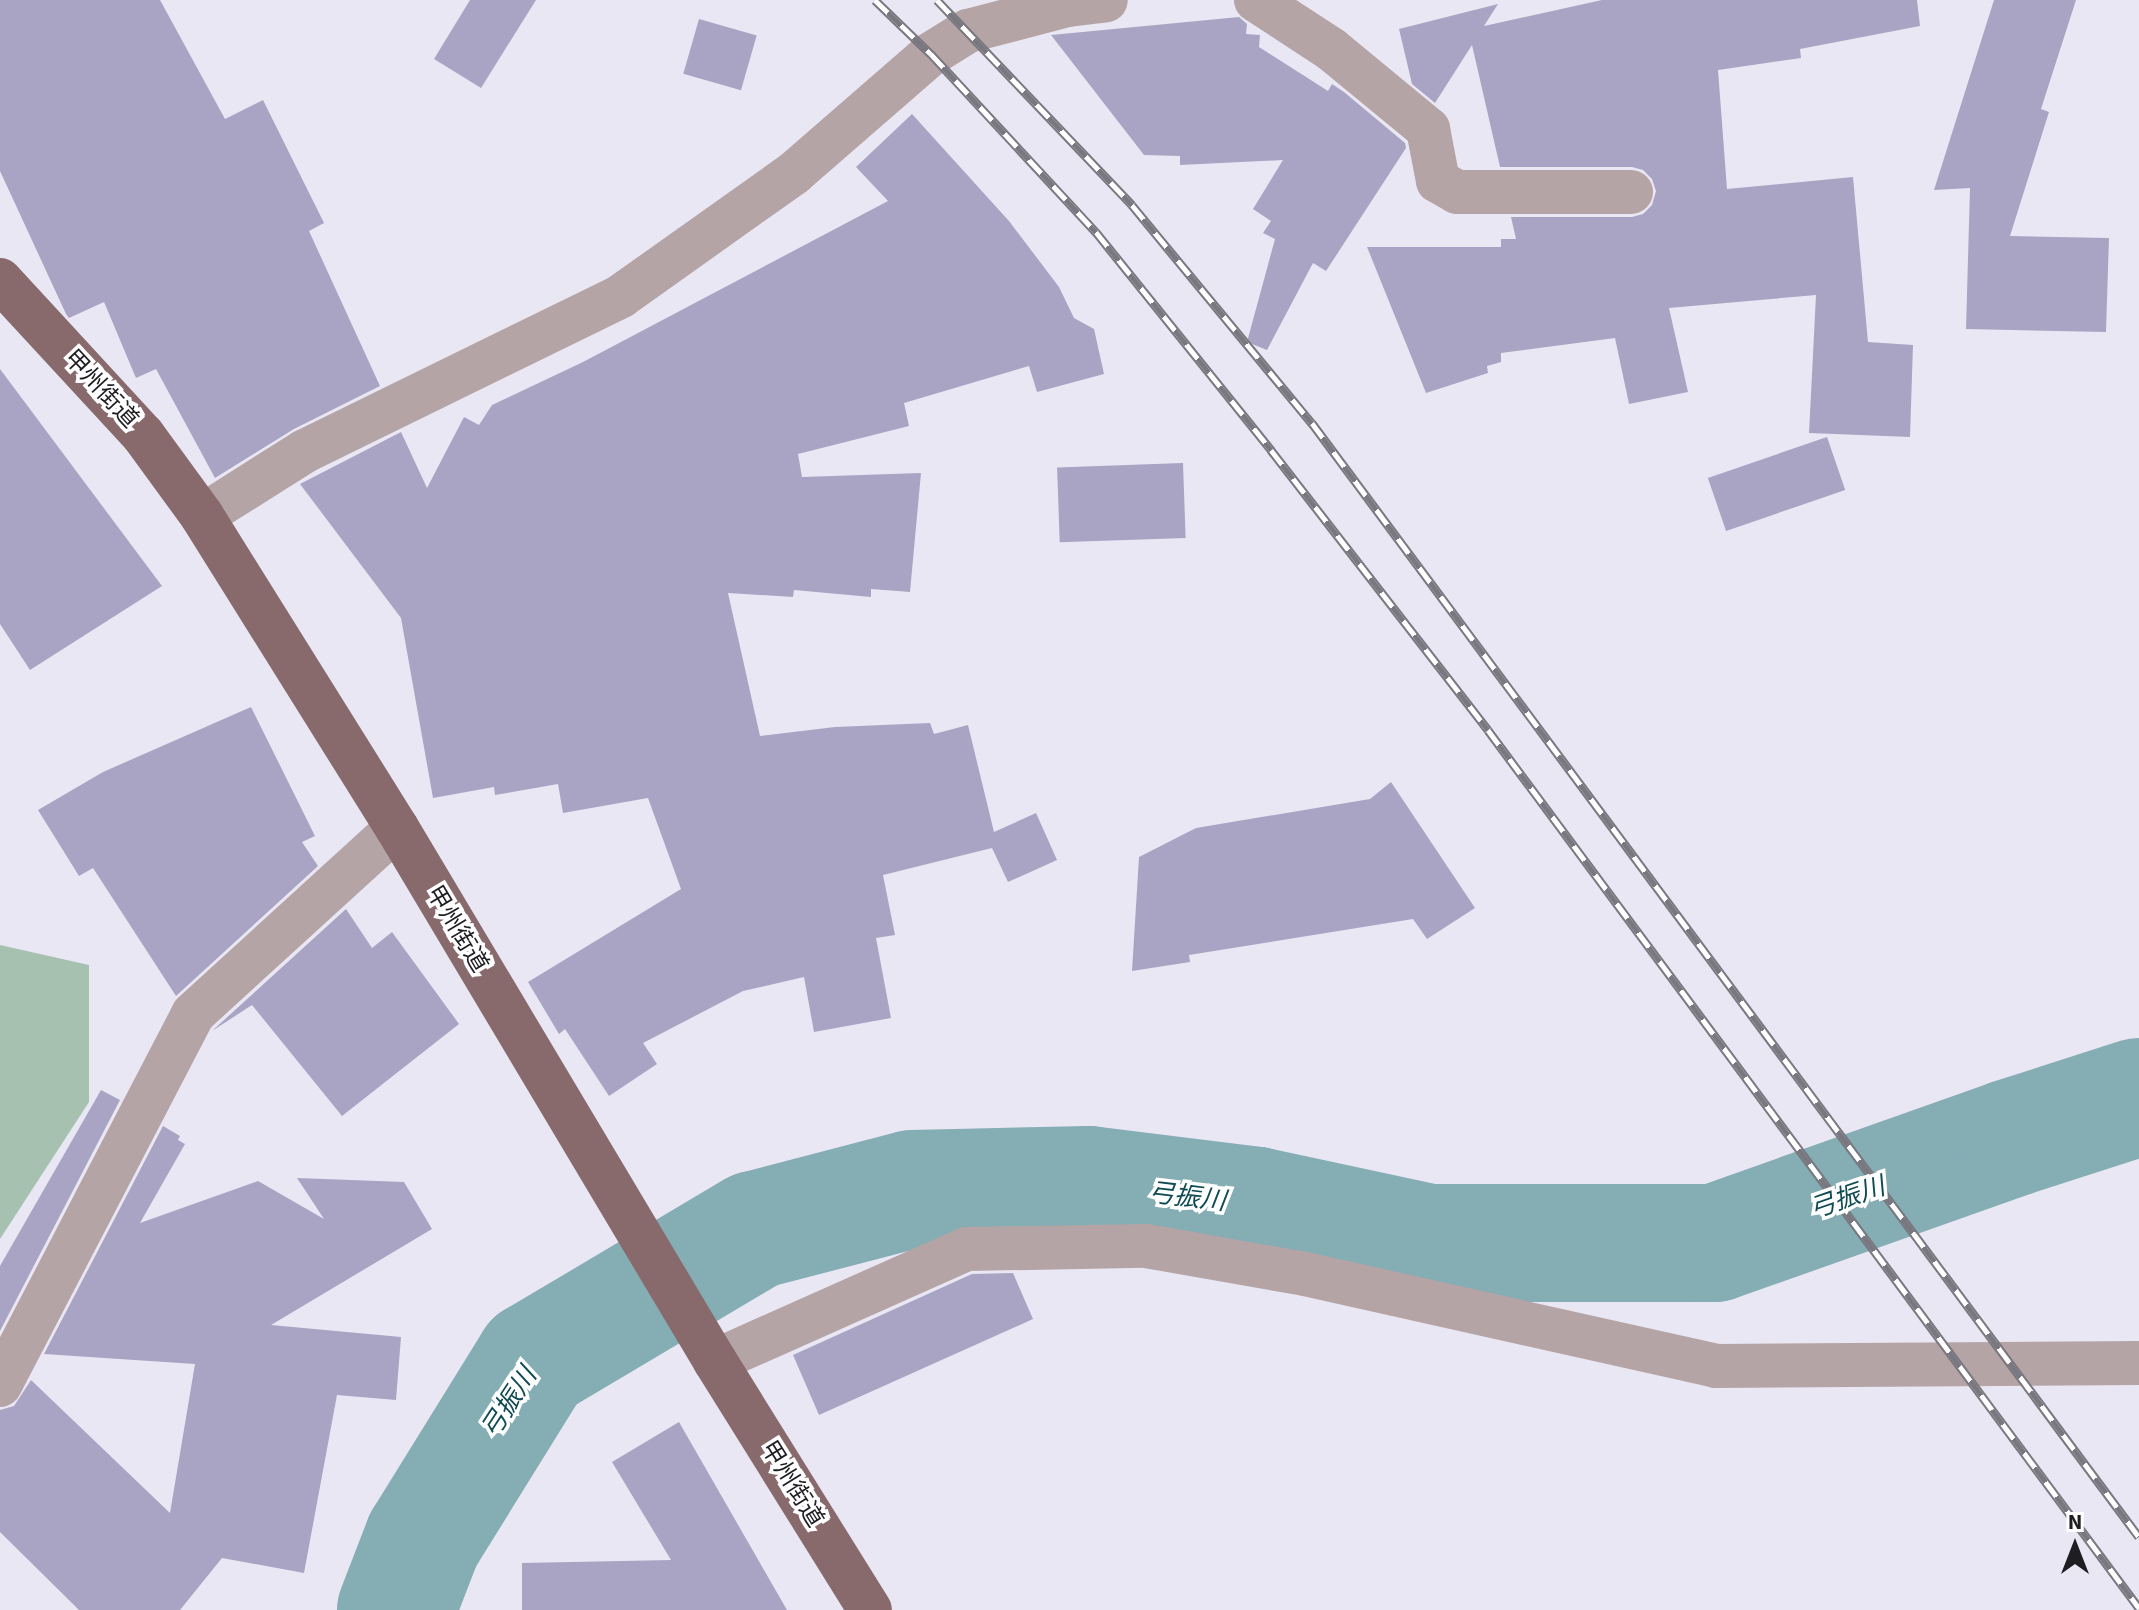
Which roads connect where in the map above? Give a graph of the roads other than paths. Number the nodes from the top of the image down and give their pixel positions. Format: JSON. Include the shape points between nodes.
{"nodes":[{"id":1,"x":1106,"y":0,"type":"edge"},
{"id":2,"x":1256,"y":0,"type":"edge"},
{"id":3,"x":1631,"y":192,"type":"dead end"},
{"id":4,"x":0,"y":280,"type":"edge"},
{"id":5,"x":202,"y":516,"type":"junction"},
{"id":6,"x":397,"y":828,"type":"junction"},
{"id":7,"x":715,"y":1361,"type":"junction"},
{"id":8,"x":2139,"y":1363,"type":"edge"},
{"id":9,"x":0,"y":1385,"type":"edge"},
{"id":10,"x":870,"y":1610,"type":"edge"}],
"edges":[{"from":1,"to":5,"type":"street","via":[[968,31],[931,54],[794,173],[621,296],[305,451]]},
{"from":2,"to":3,"type":"street","via":[[1331,49],[1428,129],[1438,181],[1457,192]]},
{"from":4,"to":5,"type":"main road","name":"甲州街道","via":[[143,435]]},
{"from":5,"to":6,"type":"main road","name":"甲州街道"},
{"from":6,"to":7,"type":"main road","name":"甲州街道"},
{"from":6,"to":9,"type":"street","via":[[193,1014]]},
{"from":7,"to":8,"type":"street","via":[[967,1249],[1146,1246],[1305,1274],[1716,1366]]},
{"from":7,"to":10,"type":"main road","name":"甲州街道"}]}
